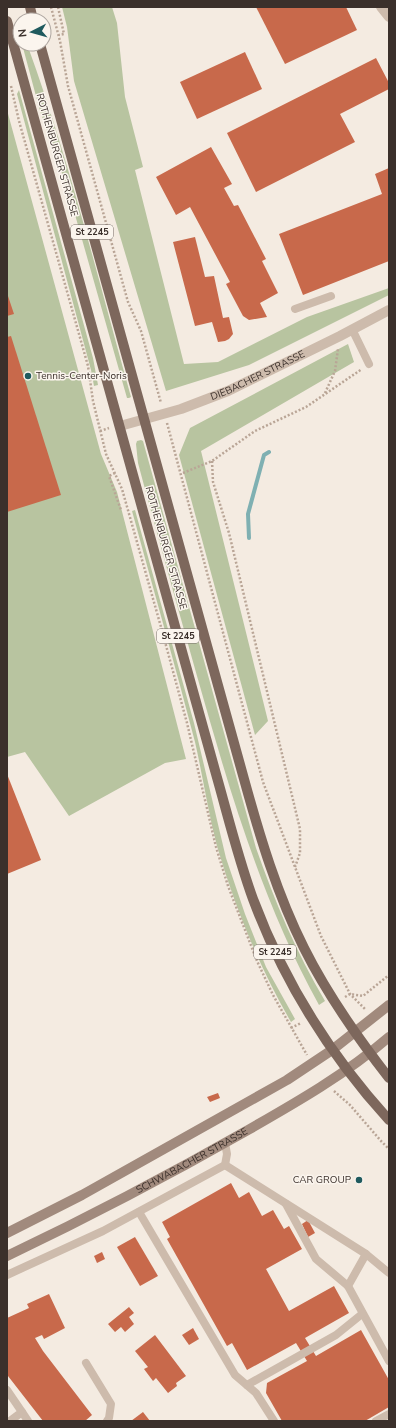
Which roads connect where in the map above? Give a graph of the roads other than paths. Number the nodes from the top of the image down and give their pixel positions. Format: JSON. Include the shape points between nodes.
{"nodes":[{"id":1,"x":381,"y":7,"type":"edge"},
{"id":2,"x":389,"y":17,"type":"edge"},
{"id":3,"x":7,"y":21,"type":"edge"},
{"id":4,"x":42,"y":52,"type":"edge"},
{"id":5,"x":331,"y":296,"type":"dead end"},
{"id":6,"x":295,"y":309,"type":"dead end"},
{"id":7,"x":389,"y":310,"type":"edge"},
{"id":8,"x":352,"y":329,"type":"junction"},
{"id":9,"x":369,"y":364,"type":"road end"},
{"id":10,"x":144,"y":420,"type":"junction"},
{"id":11,"x":120,"y":426,"type":"junction"},
{"id":12,"x":389,"y":1005,"type":"edge"},
{"id":13,"x":355,"y":1032,"type":"junction"},
{"id":14,"x":389,"y":1037,"type":"edge"},
{"id":15,"x":332,"y":1050,"type":"junction"},
{"id":16,"x":370,"y":1053,"type":"junction"},
{"id":17,"x":347,"y":1070,"type":"junction"},
{"id":18,"x":389,"y":1078,"type":"edge"},
{"id":19,"x":389,"y":1120,"type":"edge"},
{"id":20,"x":225,"y":1143,"type":"junction"},
{"id":21,"x":224,"y":1165,"type":"junction"},
{"id":22,"x":286,"y":1203,"type":"junction"},
{"id":23,"x":139,"y":1212,"type":"junction"},
{"id":24,"x":7,"y":1233,"type":"edge"},
{"id":25,"x":366,"y":1254,"type":"junction"},
{"id":26,"x":7,"y":1256,"type":"edge"},
{"id":27,"x":389,"y":1273,"type":"edge"},
{"id":28,"x":7,"y":1275,"type":"edge"},
{"id":29,"x":348,"y":1286,"type":"junction"},
{"id":30,"x":362,"y":1314,"type":"junction"},
{"id":31,"x":389,"y":1361,"type":"edge"},
{"id":32,"x":86,"y":1363,"type":"dead end"},
{"id":33,"x":247,"y":1385,"type":"junction"},
{"id":34,"x":7,"y":1390,"type":"edge"},
{"id":35,"x":22,"y":1412,"type":"junction"},
{"id":36,"x":389,"y":1414,"type":"edge"},
{"id":37,"x":10,"y":1421,"type":"edge"},
{"id":38,"x":28,"y":1421,"type":"edge"},
{"id":39,"x":107,"y":1421,"type":"edge"},
{"id":40,"x":274,"y":1421,"type":"edge"},
{"id":41,"x":376,"y":1421,"type":"edge"}],
"edges":[{"from":1,"to":2,"type":"street"},
{"from":3,"to":11,"type":"main road","name":"ROTHENBURGER STRASSE","number":"St 2245"},
{"from":4,"to":10,"type":"main road","name":"ROTHENBURGER STRASSE","number":"St 2245"},
{"from":5,"to":6,"type":"lane"},
{"from":7,"to":8,"type":"street","name":"DIEBACHER STRASSE"},
{"from":8,"to":9,"type":"lane"},
{"from":8,"to":10,"type":"street","name":"DIEBACHER STRASSE","via":[[197,404]]},
{"from":10,"to":11,"type":"street","name":"DIEBACHER STRASSE"},
{"from":10,"to":13,"type":"main road","name":"ROTHENBURGER STRASSE","number":"St 2245","via":[[271,869],[304,948]]},
{"from":11,"to":15,"type":"main road","name":"ROTHENBURGER STRASSE","number":"St 2245","via":[[249,885],[285,973]]},
{"from":12,"to":13,"type":"main road"},
{"from":13,"to":15,"type":"main road"},
{"from":13,"to":16,"type":"main road","name":"ROTHENBURGER STRASSE","number":"St 2245"},
{"from":14,"to":16,"type":"main road","name":"SCHWABACHER STRASSE"},
{"from":15,"to":17,"type":"main road","name":"ROTHENBURGER STRASSE","number":"St 2245"},
{"from":15,"to":24,"type":"main road","via":[[228,1115]]},
{"from":16,"to":17,"type":"main road","name":"SCHWABACHER STRASSE"},
{"from":16,"to":18,"type":"main road","name":"ROTHENBURGER STRASSE","number":"St 2245"},
{"from":17,"to":19,"type":"main road","name":"ROTHENBURGER STRASSE","number":"St 2245"},
{"from":17,"to":20,"type":"main road","name":"SCHWABACHER STRASSE"},
{"from":20,"to":21,"type":"lane","via":[[227,1154]]},
{"from":20,"to":26,"type":"main road","name":"SCHWABACHER STRASSE"},
{"from":21,"to":22,"type":"lane"},
{"from":21,"to":23,"type":"lane"},
{"from":22,"to":25,"type":"lane"},
{"from":22,"to":29,"type":"lane","via":[[316,1259]]},
{"from":23,"to":28,"type":"lane"},
{"from":23,"to":33,"type":"lane","via":[[235,1375]]},
{"from":25,"to":27,"type":"lane"},
{"from":25,"to":29,"type":"lane"},
{"from":29,"to":30,"type":"lane"},
{"from":30,"to":31,"type":"lane"},
{"from":30,"to":33,"type":"lane","via":[[336,1335]]},
{"from":32,"to":39,"type":"lane","via":[[111,1404]]},
{"from":33,"to":40,"type":"lane","via":[[256,1393]]},
{"from":34,"to":35,"type":"lane"},
{"from":35,"to":37,"type":"lane"},
{"from":35,"to":38,"type":"lane"},
{"from":36,"to":41,"type":"lane"}]}
